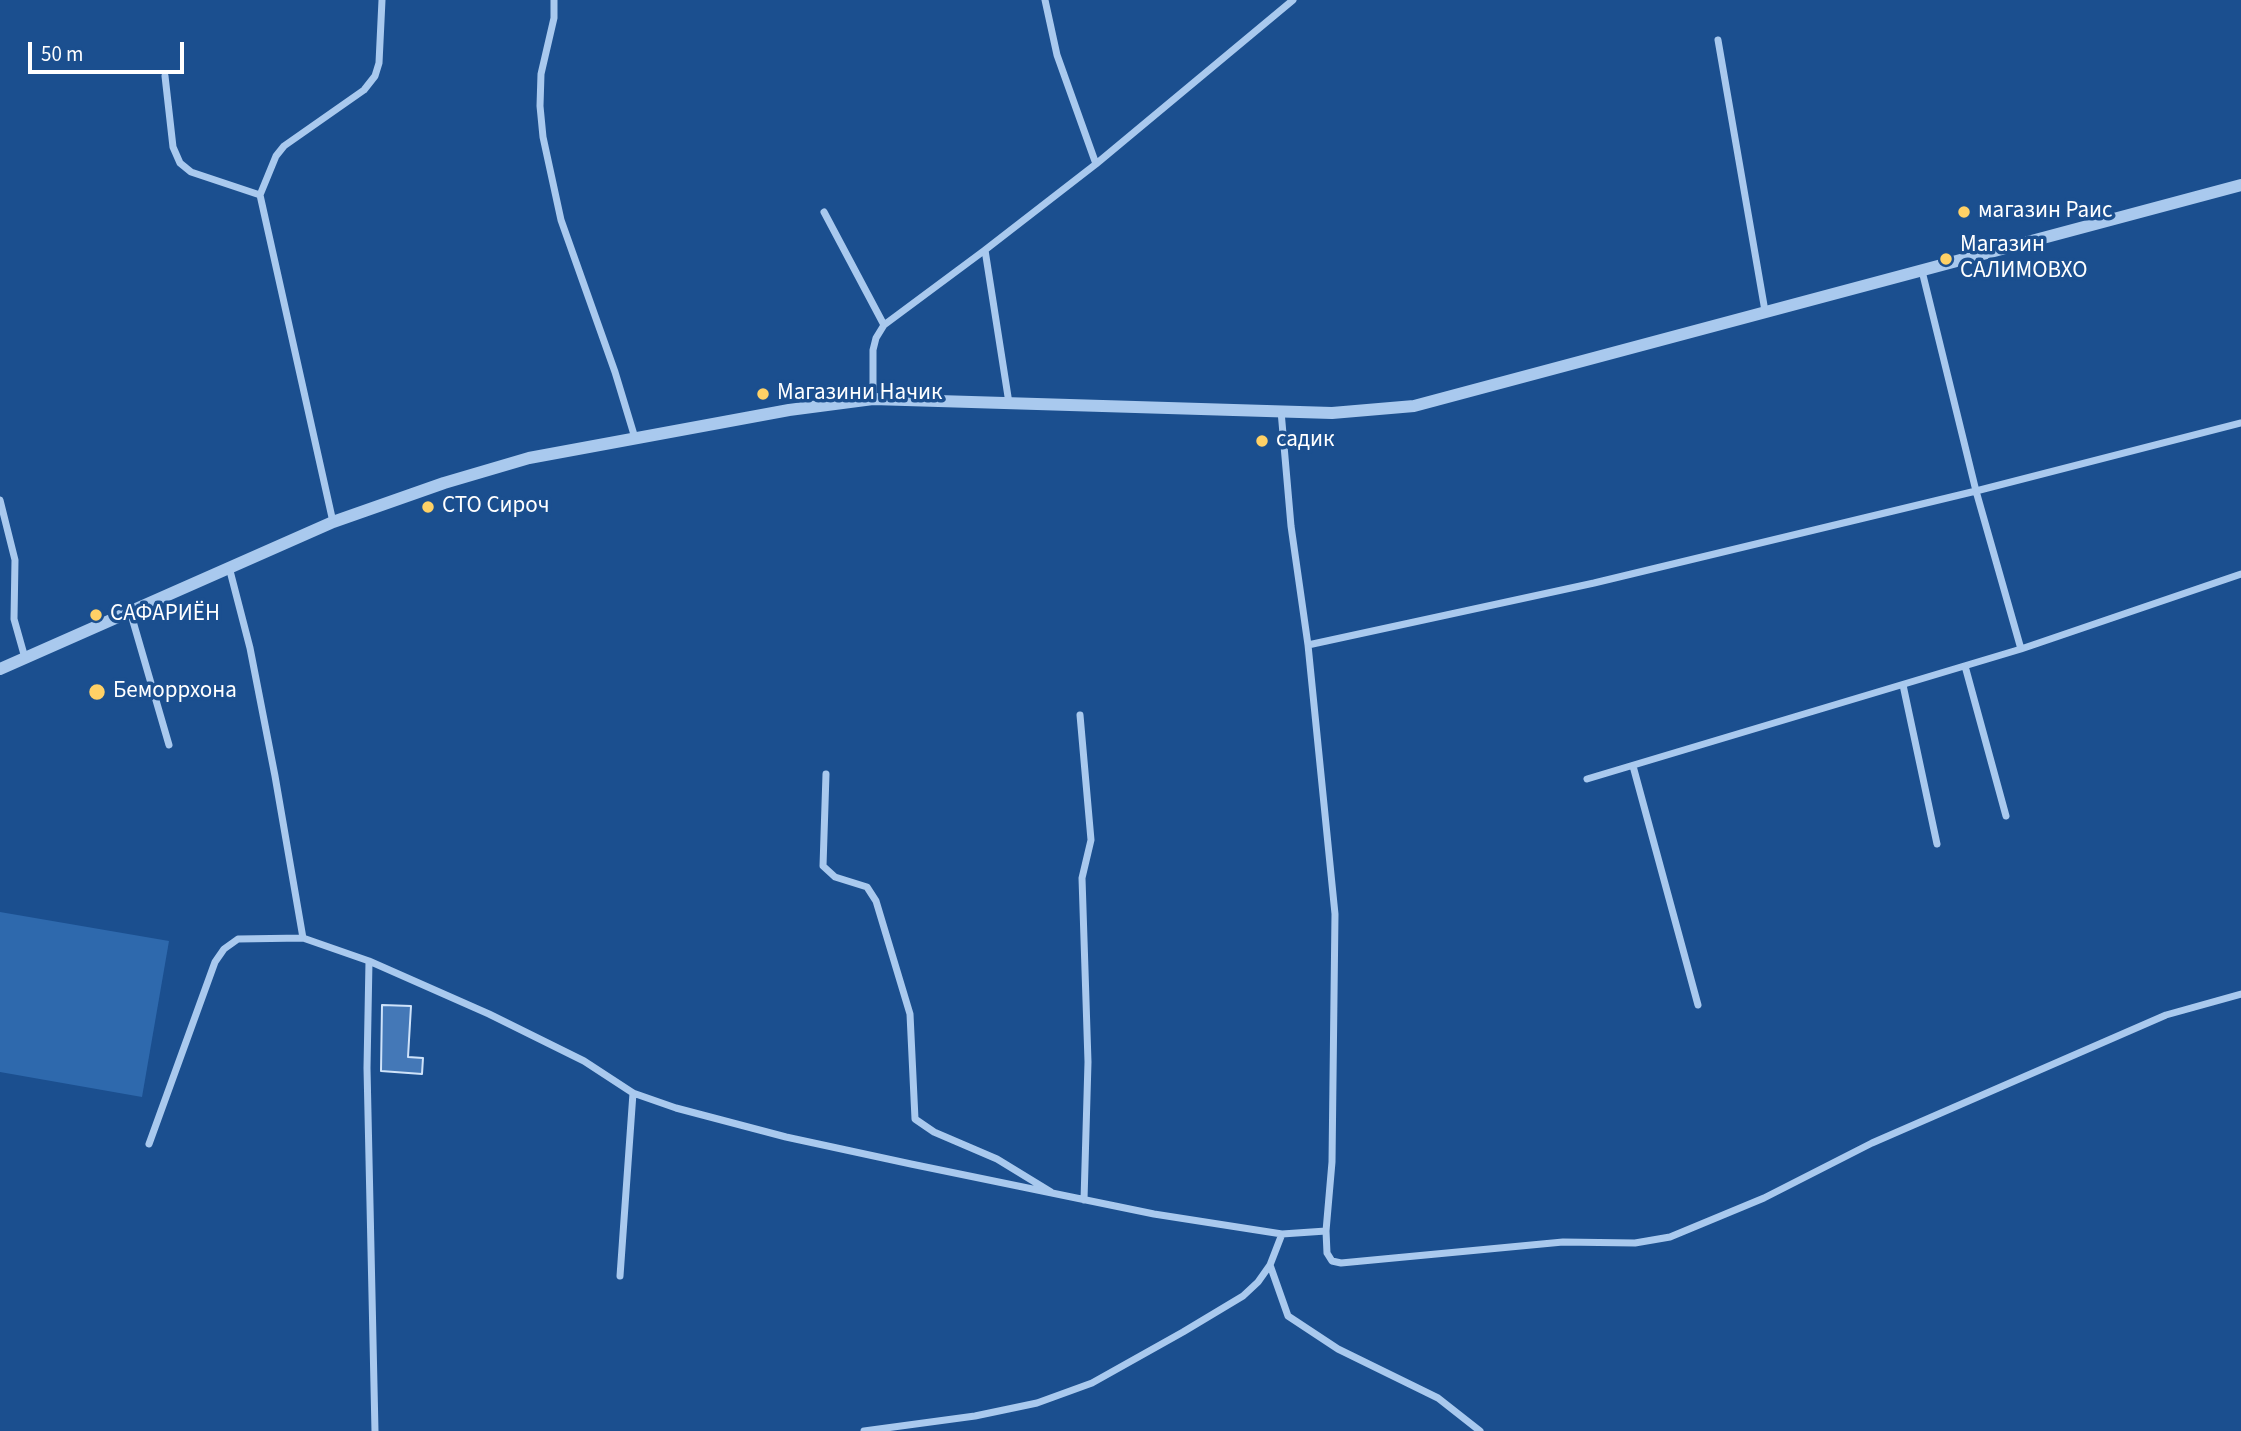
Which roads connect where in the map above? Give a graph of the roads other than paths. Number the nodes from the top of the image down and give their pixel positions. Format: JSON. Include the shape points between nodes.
{"nodes":[{"id":1,"x":382,"y":0,"type":"edge"},
{"id":2,"x":554,"y":0,"type":"edge"},
{"id":3,"x":1045,"y":0,"type":"edge"},
{"id":4,"x":1293,"y":0,"type":"edge"},
{"id":5,"x":1718,"y":40,"type":"dead end"},
{"id":6,"x":164,"y":76,"type":"dead end"},
{"id":7,"x":1096,"y":164,"type":"junction"},
{"id":8,"x":2241,"y":185,"type":"edge"},
{"id":9,"x":260,"y":195,"type":"junction"},
{"id":10,"x":824,"y":212,"type":"dead end"},
{"id":11,"x":985,"y":250,"type":"junction"},
{"id":12,"x":1922,"y":271,"type":"junction"},
{"id":13,"x":1765,"y":311,"type":"junction"},
{"id":14,"x":884,"y":325,"type":"junction"},
{"id":15,"x":873,"y":399,"type":"junction"},
{"id":16,"x":1009,"y":403,"type":"junction"},
{"id":17,"x":1281,"y":411,"type":"junction"},
{"id":18,"x":2241,"y":423,"type":"edge"},
{"id":19,"x":635,"y":438,"type":"junction"},
{"id":20,"x":1976,"y":491,"type":"junction"},
{"id":21,"x":0,"y":500,"type":"edge"},
{"id":22,"x":333,"y":522,"type":"junction"},
{"id":23,"x":229,"y":567,"type":"junction"},
{"id":24,"x":2241,"y":574,"type":"edge"},
{"id":25,"x":130,"y":611,"type":"junction"},
{"id":26,"x":1308,"y":646,"type":"junction"},
{"id":27,"x":2021,"y":649,"type":"junction"},
{"id":28,"x":25,"y":658,"type":"junction"},
{"id":29,"x":1965,"y":666,"type":"junction"},
{"id":30,"x":0,"y":669,"type":"edge"},
{"id":31,"x":1903,"y":685,"type":"junction"},
{"id":32,"x":1080,"y":715,"type":"dead end"},
{"id":33,"x":169,"y":745,"type":"dead end"},
{"id":34,"x":1633,"y":766,"type":"junction"},
{"id":35,"x":826,"y":774,"type":"dead end"},
{"id":36,"x":1587,"y":779,"type":"dead end"},
{"id":37,"x":2006,"y":816,"type":"dead end"},
{"id":38,"x":1937,"y":844,"type":"dead end"},
{"id":39,"x":303,"y":938,"type":"junction"},
{"id":40,"x":369,"y":961,"type":"junction"},
{"id":41,"x":2241,"y":994,"type":"edge"},
{"id":42,"x":1698,"y":1005,"type":"dead end"},
{"id":43,"x":634,"y":1093,"type":"junction"},
{"id":44,"x":149,"y":1144,"type":"dead end"},
{"id":45,"x":1058,"y":1196,"type":"junction"},
{"id":46,"x":1084,"y":1200,"type":"junction"},
{"id":47,"x":1326,"y":1231,"type":"junction"},
{"id":48,"x":1282,"y":1234,"type":"junction"},
{"id":49,"x":1270,"y":1265,"type":"junction"},
{"id":50,"x":620,"y":1276,"type":"dead end"},
{"id":51,"x":375,"y":1431,"type":"edge"},
{"id":52,"x":864,"y":1431,"type":"edge"},
{"id":53,"x":1480,"y":1431,"type":"edge"}],
"edges":[{"from":1,"to":9,"type":"street","via":[[375,76],[364,90],[284,145]]},
{"from":2,"to":19,"type":"street","via":[[541,74],[542,137],[561,220]]},
{"from":3,"to":7,"type":"street","via":[[1057,55]]},
{"from":4,"to":7,"type":"street"},
{"from":5,"to":13,"type":"street"},
{"from":6,"to":9,"type":"street","via":[[173,147],[180,163],[191,172]]},
{"from":7,"to":11,"type":"street"},
{"from":8,"to":12,"type":"street"},
{"from":9,"to":22,"type":"street"},
{"from":10,"to":14,"type":"street"},
{"from":11,"to":14,"type":"street"},
{"from":11,"to":16,"type":"street"},
{"from":12,"to":13,"type":"street"},
{"from":12,"to":20,"type":"street"},
{"from":13,"to":17,"type":"street","via":[[1414,406],[1332,413]]},
{"from":14,"to":15,"type":"street","via":[[873,350]]},
{"from":15,"to":16,"type":"street"},
{"from":15,"to":19,"type":"street"},
{"from":16,"to":17,"type":"street"},
{"from":17,"to":26,"type":"street"},
{"from":18,"to":20,"type":"street"},
{"from":19,"to":22,"type":"street","via":[[529,458]]},
{"from":20,"to":26,"type":"street"},
{"from":20,"to":27,"type":"street"},
{"from":21,"to":28,"type":"street","via":[[15,561],[14,619]]},
{"from":22,"to":23,"type":"street"},
{"from":23,"to":25,"type":"street"},
{"from":23,"to":39,"type":"street","via":[[250,648]]},
{"from":24,"to":27,"type":"street"},
{"from":25,"to":28,"type":"street"},
{"from":25,"to":33,"type":"street"},
{"from":26,"to":47,"type":"street","via":[[1335,915],[1332,1162]]},
{"from":27,"to":29,"type":"street"},
{"from":28,"to":30,"type":"street"},
{"from":29,"to":31,"type":"street"},
{"from":29,"to":37,"type":"street"},
{"from":31,"to":34,"type":"street"},
{"from":31,"to":38,"type":"street"},
{"from":32,"to":46,"type":"street","via":[[1091,840],[1082,878],[1088,1062]]},
{"from":34,"to":36,"type":"street"},
{"from":34,"to":42,"type":"street"},
{"from":35,"to":45,"type":"street","via":[[823,866],[835,877],[867,887],[876,901],[910,1014],[915,1119],[998,1159]]},
{"from":39,"to":40,"type":"street"},
{"from":39,"to":44,"type":"street","via":[[238,939],[224,949],[215,962]]},
{"from":40,"to":43,"type":"street","via":[[584,1061]]},
{"from":40,"to":51,"type":"street"},
{"from":41,"to":47,"type":"street","via":[[2166,1015],[1670,1237],[1341,1263],[1326,1253]]},
{"from":43,"to":45,"type":"street","via":[[786,1137]]},
{"from":43,"to":50,"type":"street"},
{"from":45,"to":46,"type":"street"},
{"from":46,"to":48,"type":"street"},
{"from":47,"to":48,"type":"street"},
{"from":48,"to":49,"type":"street"},
{"from":49,"to":52,"type":"street","via":[[1243,1296],[1092,1383],[1037,1403]]},
{"from":49,"to":53,"type":"street","via":[[1287,1316],[1338,1349],[1438,1398]]}]}
